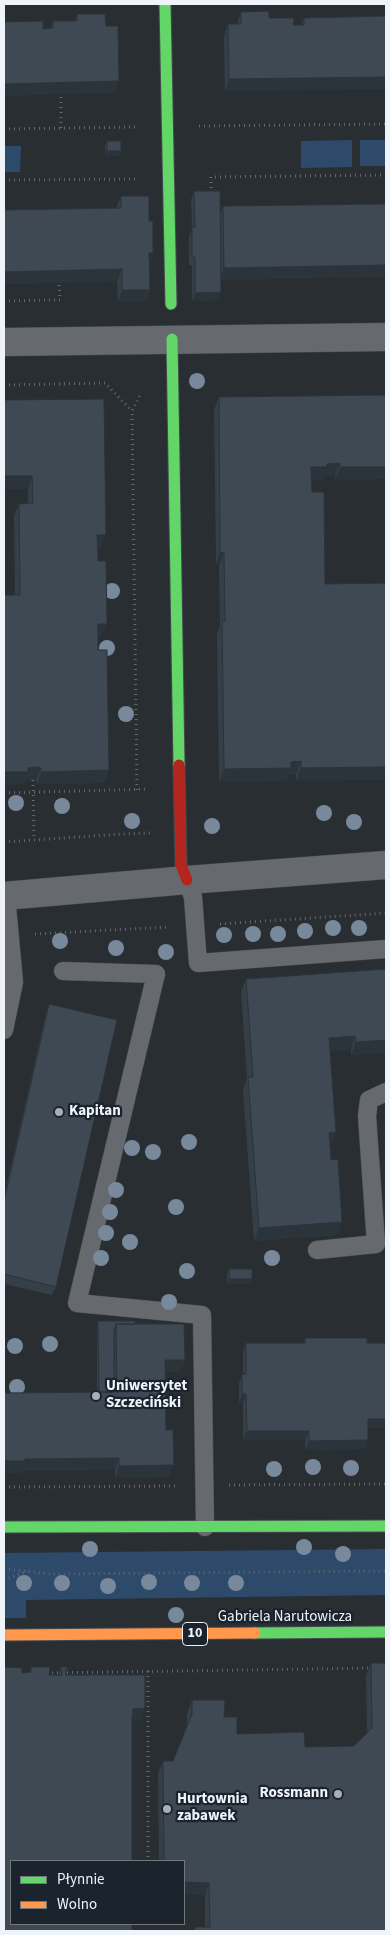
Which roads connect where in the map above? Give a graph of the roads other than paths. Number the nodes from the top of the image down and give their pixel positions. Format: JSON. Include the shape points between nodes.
{"nodes":[{"id":1,"x":165,"y":4,"type":"edge"},
{"id":2,"x":171,"y":304,"type":"dead end"},
{"id":3,"x":386,"y":337,"type":"edge"},
{"id":4,"x":172,"y":339,"type":"junction"},
{"id":5,"x":4,"y":342,"type":"edge"},
{"id":6,"x":386,"y":865,"type":"edge"},
{"id":7,"x":187,"y":880,"type":"junction"},
{"id":8,"x":5,"y":896,"type":"edge"},
{"id":9,"x":386,"y":950,"type":"edge"},
{"id":10,"x":63,"y":971,"type":"dead end"},
{"id":11,"x":4,"y":1030,"type":"edge"},
{"id":12,"x":386,"y":1092,"type":"edge"},
{"id":13,"x":381,"y":1244,"type":"edge"},
{"id":14,"x":317,"y":1250,"type":"dead end"},
{"id":15,"x":386,"y":1526,"type":"edge"},
{"id":16,"x":4,"y":1527,"type":"edge"},
{"id":17,"x":205,"y":1527,"type":"junction"},
{"id":18,"x":386,"y":1632,"type":"edge"},
{"id":19,"x":4,"y":1635,"type":"edge"}],
"edges":[{"from":1,"to":2,"type":"street"},
{"from":3,"to":4,"type":"street"},
{"from":4,"to":5,"type":"street"},
{"from":4,"to":7,"type":"street","via":[[180,833],[181,865]]},
{"from":6,"to":7,"type":"street"},
{"from":7,"to":8,"type":"street"},
{"from":7,"to":9,"type":"lane","via":[[194,897],[198,963]]},
{"from":8,"to":11,"type":"lane","via":[[14,982]]},
{"from":10,"to":17,"type":"lane","via":[[156,974],[77,1303],[202,1315]]},
{"from":12,"to":13,"type":"lane","via":[[369,1100],[367,1116]]},
{"from":13,"to":14,"type":"lane"},
{"from":15,"to":17,"type":"street"},
{"from":16,"to":17,"type":"street"},
{"from":18,"to":19,"type":"street","name":"Gabriela Narutowicza","number":"10"}]}
